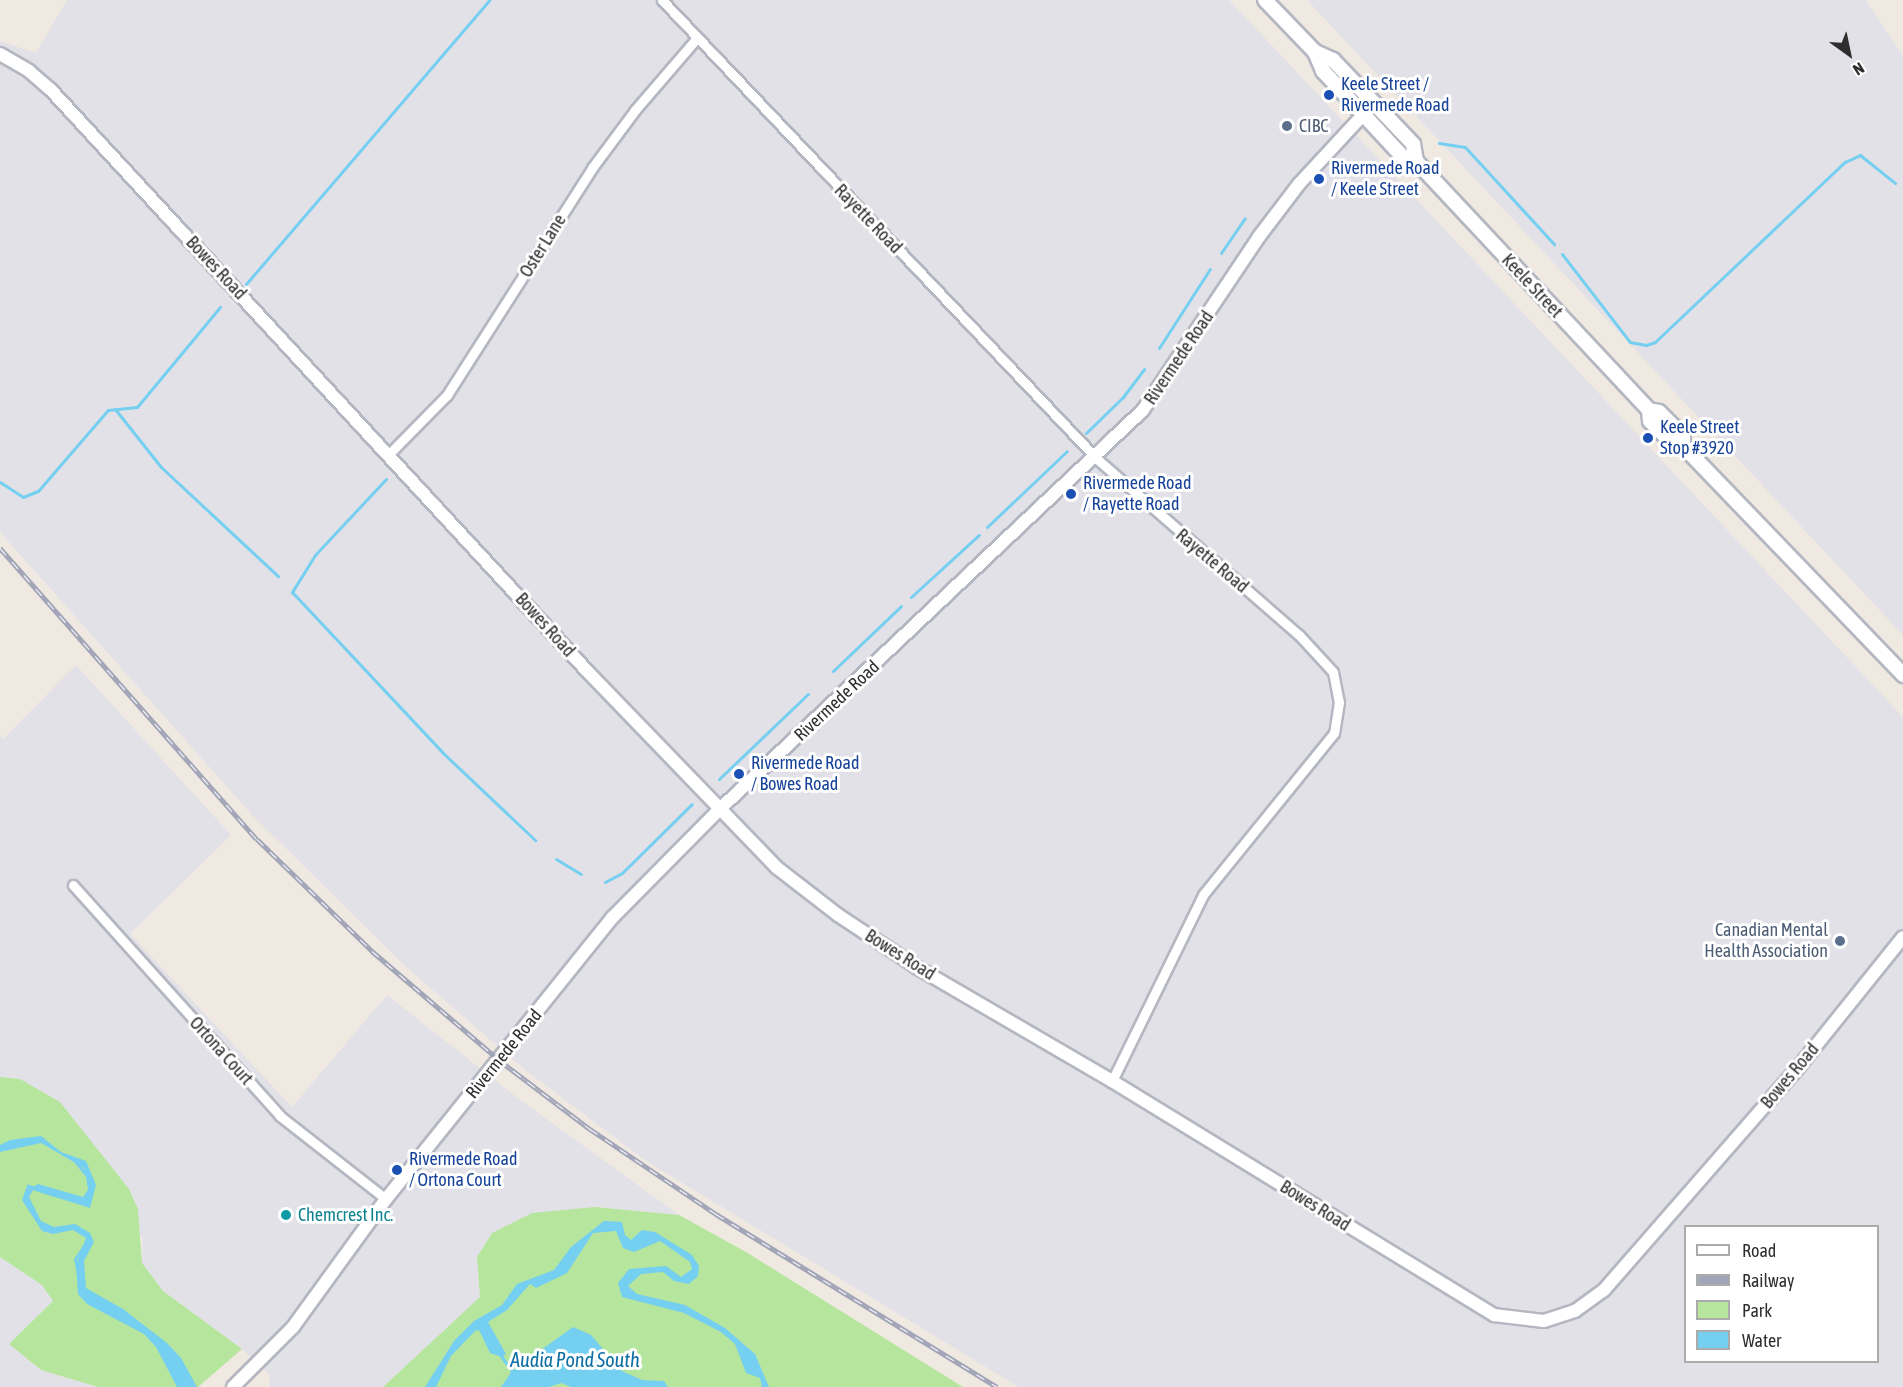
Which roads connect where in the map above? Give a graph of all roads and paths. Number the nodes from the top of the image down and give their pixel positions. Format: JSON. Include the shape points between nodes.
{"nodes":[{"id":1,"x":662,"y":0,"type":"edge"},
{"id":2,"x":1265,"y":0,"type":"edge"},
{"id":3,"x":697,"y":38,"type":"junction"},
{"id":4,"x":1315,"y":52,"type":"junction"},
{"id":5,"x":0,"y":54,"type":"edge"},
{"id":6,"x":1374,"y":103,"type":"junction"},
{"id":7,"x":1363,"y":113,"type":"junction"},
{"id":8,"x":1416,"y":161,"type":"junction"},
{"id":9,"x":389,"y":454,"type":"junction"},
{"id":10,"x":1096,"y":458,"type":"junction"},
{"id":11,"x":1903,"y":675,"type":"edge"},
{"id":12,"x":721,"y":808,"type":"junction"},
{"id":13,"x":73,"y":885,"type":"dead end"},
{"id":14,"x":1903,"y":937,"type":"edge"},
{"id":15,"x":1112,"y":1081,"type":"junction"},
{"id":16,"x":386,"y":1199,"type":"junction"},
{"id":17,"x":233,"y":1387,"type":"edge"}],
"edges":[{"from":1,"to":3,"type":"street","name":"Rayette Road"},
{"from":2,"to":4,"type":"main road","name":"Keele Street"},
{"from":3,"to":9,"type":"street","name":"Oster Lane","via":[[592,168],[447,395]]},
{"from":3,"to":10,"type":"street","name":"Rayette Road"},
{"from":4,"to":6,"type":"main road","name":"Keele Street","via":[[1333,60]]},
{"from":4,"to":7,"type":"main road","name":"Keele Street","via":[[1323,71]]},
{"from":5,"to":9,"type":"street","name":"Bowes Road","via":[[29,70],[50,89]]},
{"from":6,"to":7,"type":"street","name":"Rivermede Road"},
{"from":6,"to":8,"type":"main road","name":"Keele Street","via":[[1413,144]]},
{"from":7,"to":8,"type":"main road","name":"Keele Street","via":[[1402,156]]},
{"from":7,"to":10,"type":"street","name":"Rivermede Road","via":[[1258,238],[1161,388]]},
{"from":8,"to":11,"type":"main road","name":"Keele Street","via":[[1649,410],[1650,421],[1673,444],[1683,446]]},
{"from":9,"to":12,"type":"street","name":"Bowes Road","via":[[587,671]]},
{"from":10,"to":12,"type":"street","name":"Rivermede Road"},
{"from":10,"to":15,"type":"street","name":"Rayette Road","via":[[1326,660],[1336,680],[1339,702],[1334,733],[1324,748],[1203,895]]},
{"from":12,"to":15,"type":"street","name":"Bowes Road","via":[[776,867],[838,915],[921,970]]},
{"from":12,"to":16,"type":"street","name":"Rivermede Road","via":[[612,918]]},
{"from":13,"to":16,"type":"street","name":"Ortona Court","via":[[280,1116]]},
{"from":14,"to":15,"type":"street","name":"Bowes Road","via":[[1797,1068],[1604,1290],[1575,1311],[1544,1321],[1510,1320],[1479,1307]]},
{"from":16,"to":17,"type":"street","name":"Rivermede Road","via":[[293,1328]]}]}
